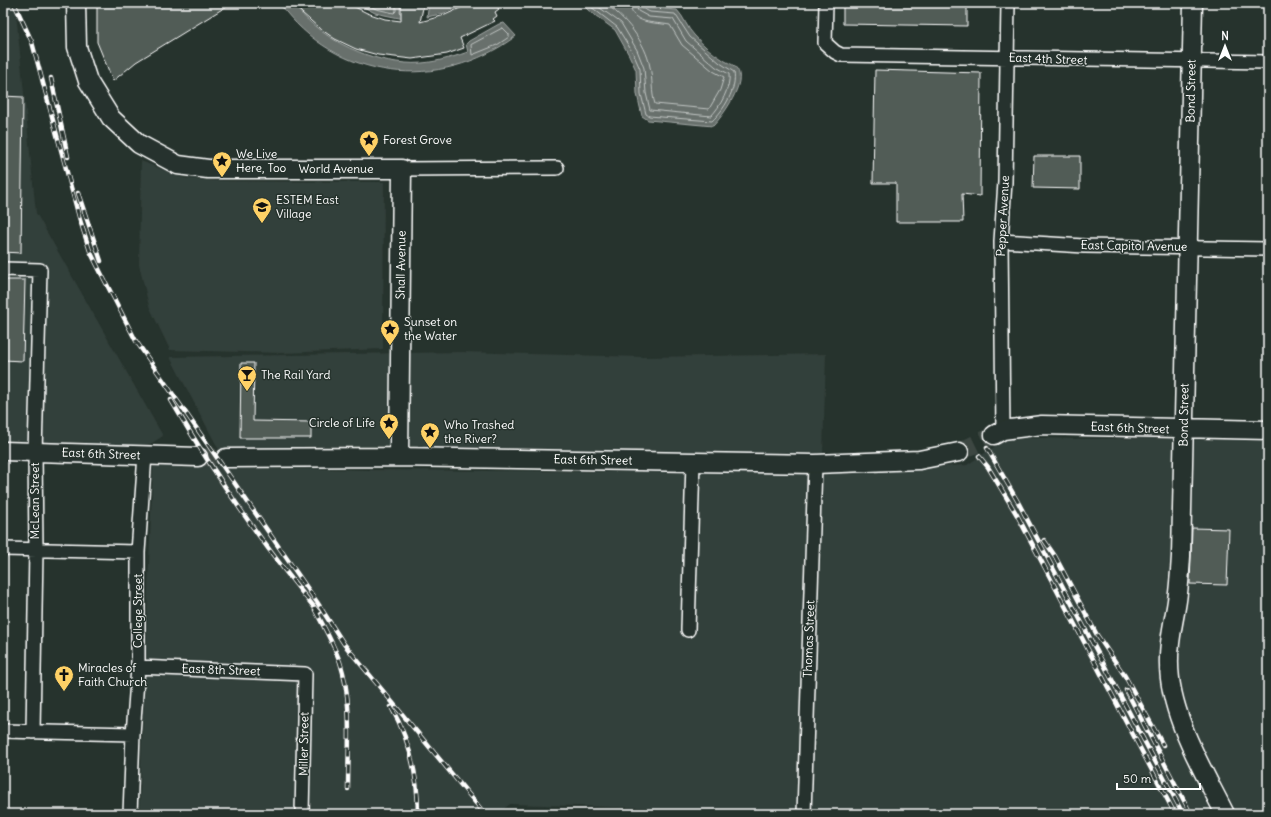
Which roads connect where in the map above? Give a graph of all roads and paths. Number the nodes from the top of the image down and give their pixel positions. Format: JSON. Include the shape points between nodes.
{"nodes":[{"id":1,"x":76,"y":3,"type":"edge"},
{"id":2,"x":826,"y":3,"type":"edge"},
{"id":3,"x":1008,"y":3,"type":"edge"},
{"id":4,"x":1193,"y":3,"type":"edge"},
{"id":5,"x":1007,"y":58,"type":"junction"},
{"id":6,"x":1192,"y":61,"type":"junction"},
{"id":7,"x":1268,"y":62,"type":"edge"},
{"id":8,"x":402,"y":168,"type":"junction"},
{"id":9,"x":557,"y":168,"type":"dead end"},
{"id":10,"x":1001,"y":242,"type":"junction"},
{"id":11,"x":1187,"y":247,"type":"junction"},
{"id":12,"x":1268,"y":249,"type":"edge"},
{"id":13,"x":3,"y":269,"type":"edge"},
{"id":14,"x":1183,"y":429,"type":"junction"},
{"id":15,"x":1268,"y":430,"type":"edge"},
{"id":16,"x":999,"y":433,"type":"joint"},
{"id":17,"x":3,"y":451,"type":"edge"},
{"id":18,"x":35,"y":452,"type":"junction"},
{"id":19,"x":959,"y":452,"type":"tunnel mouth"},
{"id":20,"x":145,"y":455,"type":"junction"},
{"id":21,"x":198,"y":457,"type":"tunnel mouth"},
{"id":22,"x":399,"y":457,"type":"junction"},
{"id":23,"x":226,"y":458,"type":"tunnel mouth"},
{"id":24,"x":693,"y":462,"type":"junction"},
{"id":25,"x":815,"y":464,"type":"junction"},
{"id":26,"x":3,"y":549,"type":"edge"},
{"id":27,"x":36,"y":550,"type":"junction"},
{"id":28,"x":138,"y":552,"type":"junction"},
{"id":29,"x":688,"y":630,"type":"dead end"},
{"id":30,"x":138,"y":667,"type":"junction"},
{"id":31,"x":305,"y":674,"type":"joint"},
{"id":32,"x":3,"y":731,"type":"edge"},
{"id":33,"x":33,"y":732,"type":"junction"},
{"id":34,"x":133,"y":734,"type":"junction"},
{"id":35,"x":130,"y":814,"type":"edge"},
{"id":36,"x":302,"y":814,"type":"edge"},
{"id":37,"x":804,"y":814,"type":"edge"},
{"id":38,"x":1225,"y":814,"type":"edge"}],
"edges":[{"from":1,"to":8,"type":"street","name":"World Avenue","via":[[77,47],[88,81],[111,118],[139,144],[178,165],[208,169]]},
{"from":2,"to":5,"type":"street","name":"East 4th Street","via":[[825,43],[841,55]]},
{"from":3,"to":5,"type":"street","name":"Pepper Avenue"},
{"from":4,"to":6,"type":"street","name":"Bond Street"},
{"from":5,"to":6,"type":"street","name":"East 4th Street"},
{"from":5,"to":10,"type":"street","name":"Pepper Avenue","via":[[1005,182]]},
{"from":6,"to":7,"type":"street","name":"East 4th Street"},
{"from":6,"to":11,"type":"street","name":"Bond Street"},
{"from":8,"to":9,"type":"street","name":"World Avenue"},
{"from":8,"to":22,"type":"street","name":"Shall Avenue"},
{"from":10,"to":11,"type":"street","name":"East Capitol Avenue"},
{"from":10,"to":16,"type":"street","name":"Pepper Avenue"},
{"from":11,"to":12,"type":"street","name":"East Capitol Avenue"},
{"from":11,"to":14,"type":"street","name":"Bond Street"},
{"from":13,"to":18,"type":"street","name":"McLean Street","via":[[40,270]]},
{"from":14,"to":15,"type":"street","name":"East 6th Street"},
{"from":14,"to":16,"type":"street","name":"East 6th Street","via":[[1042,425]]},
{"from":14,"to":38,"type":"street","name":"Bond Street","via":[[1181,556],[1170,637],[1170,681],[1183,726]]},
{"from":17,"to":18,"type":"street","name":"East 6th Street"},
{"from":18,"to":20,"type":"street","name":"East 6th Street"},
{"from":18,"to":27,"type":"street","name":"McLean Street"},
{"from":19,"to":25,"type":"street","name":"East 6th Street","via":[[919,460]]},
{"from":20,"to":21,"type":"street","name":"East 6th Street"},
{"from":20,"to":28,"type":"street","name":"College Street"},
{"from":22,"to":23,"type":"street","name":"East 6th Street"},
{"from":22,"to":24,"type":"street","name":"East 6th Street"},
{"from":24,"to":25,"type":"street","name":"East 6th Street"},
{"from":24,"to":29,"type":"street"},
{"from":25,"to":37,"type":"street","name":"Thomas Street"},
{"from":26,"to":27,"type":"street"},
{"from":27,"to":28,"type":"street"},
{"from":27,"to":33,"type":"street","name":"McLean Street"},
{"from":28,"to":30,"type":"street","name":"College Street"},
{"from":30,"to":31,"type":"street","name":"East 8th Street"},
{"from":30,"to":34,"type":"street","name":"College Street"},
{"from":31,"to":36,"type":"street","name":"Miller Street"},
{"from":32,"to":33,"type":"street"},
{"from":33,"to":34,"type":"street"},
{"from":34,"to":35,"type":"street","name":"College Street"}]}
